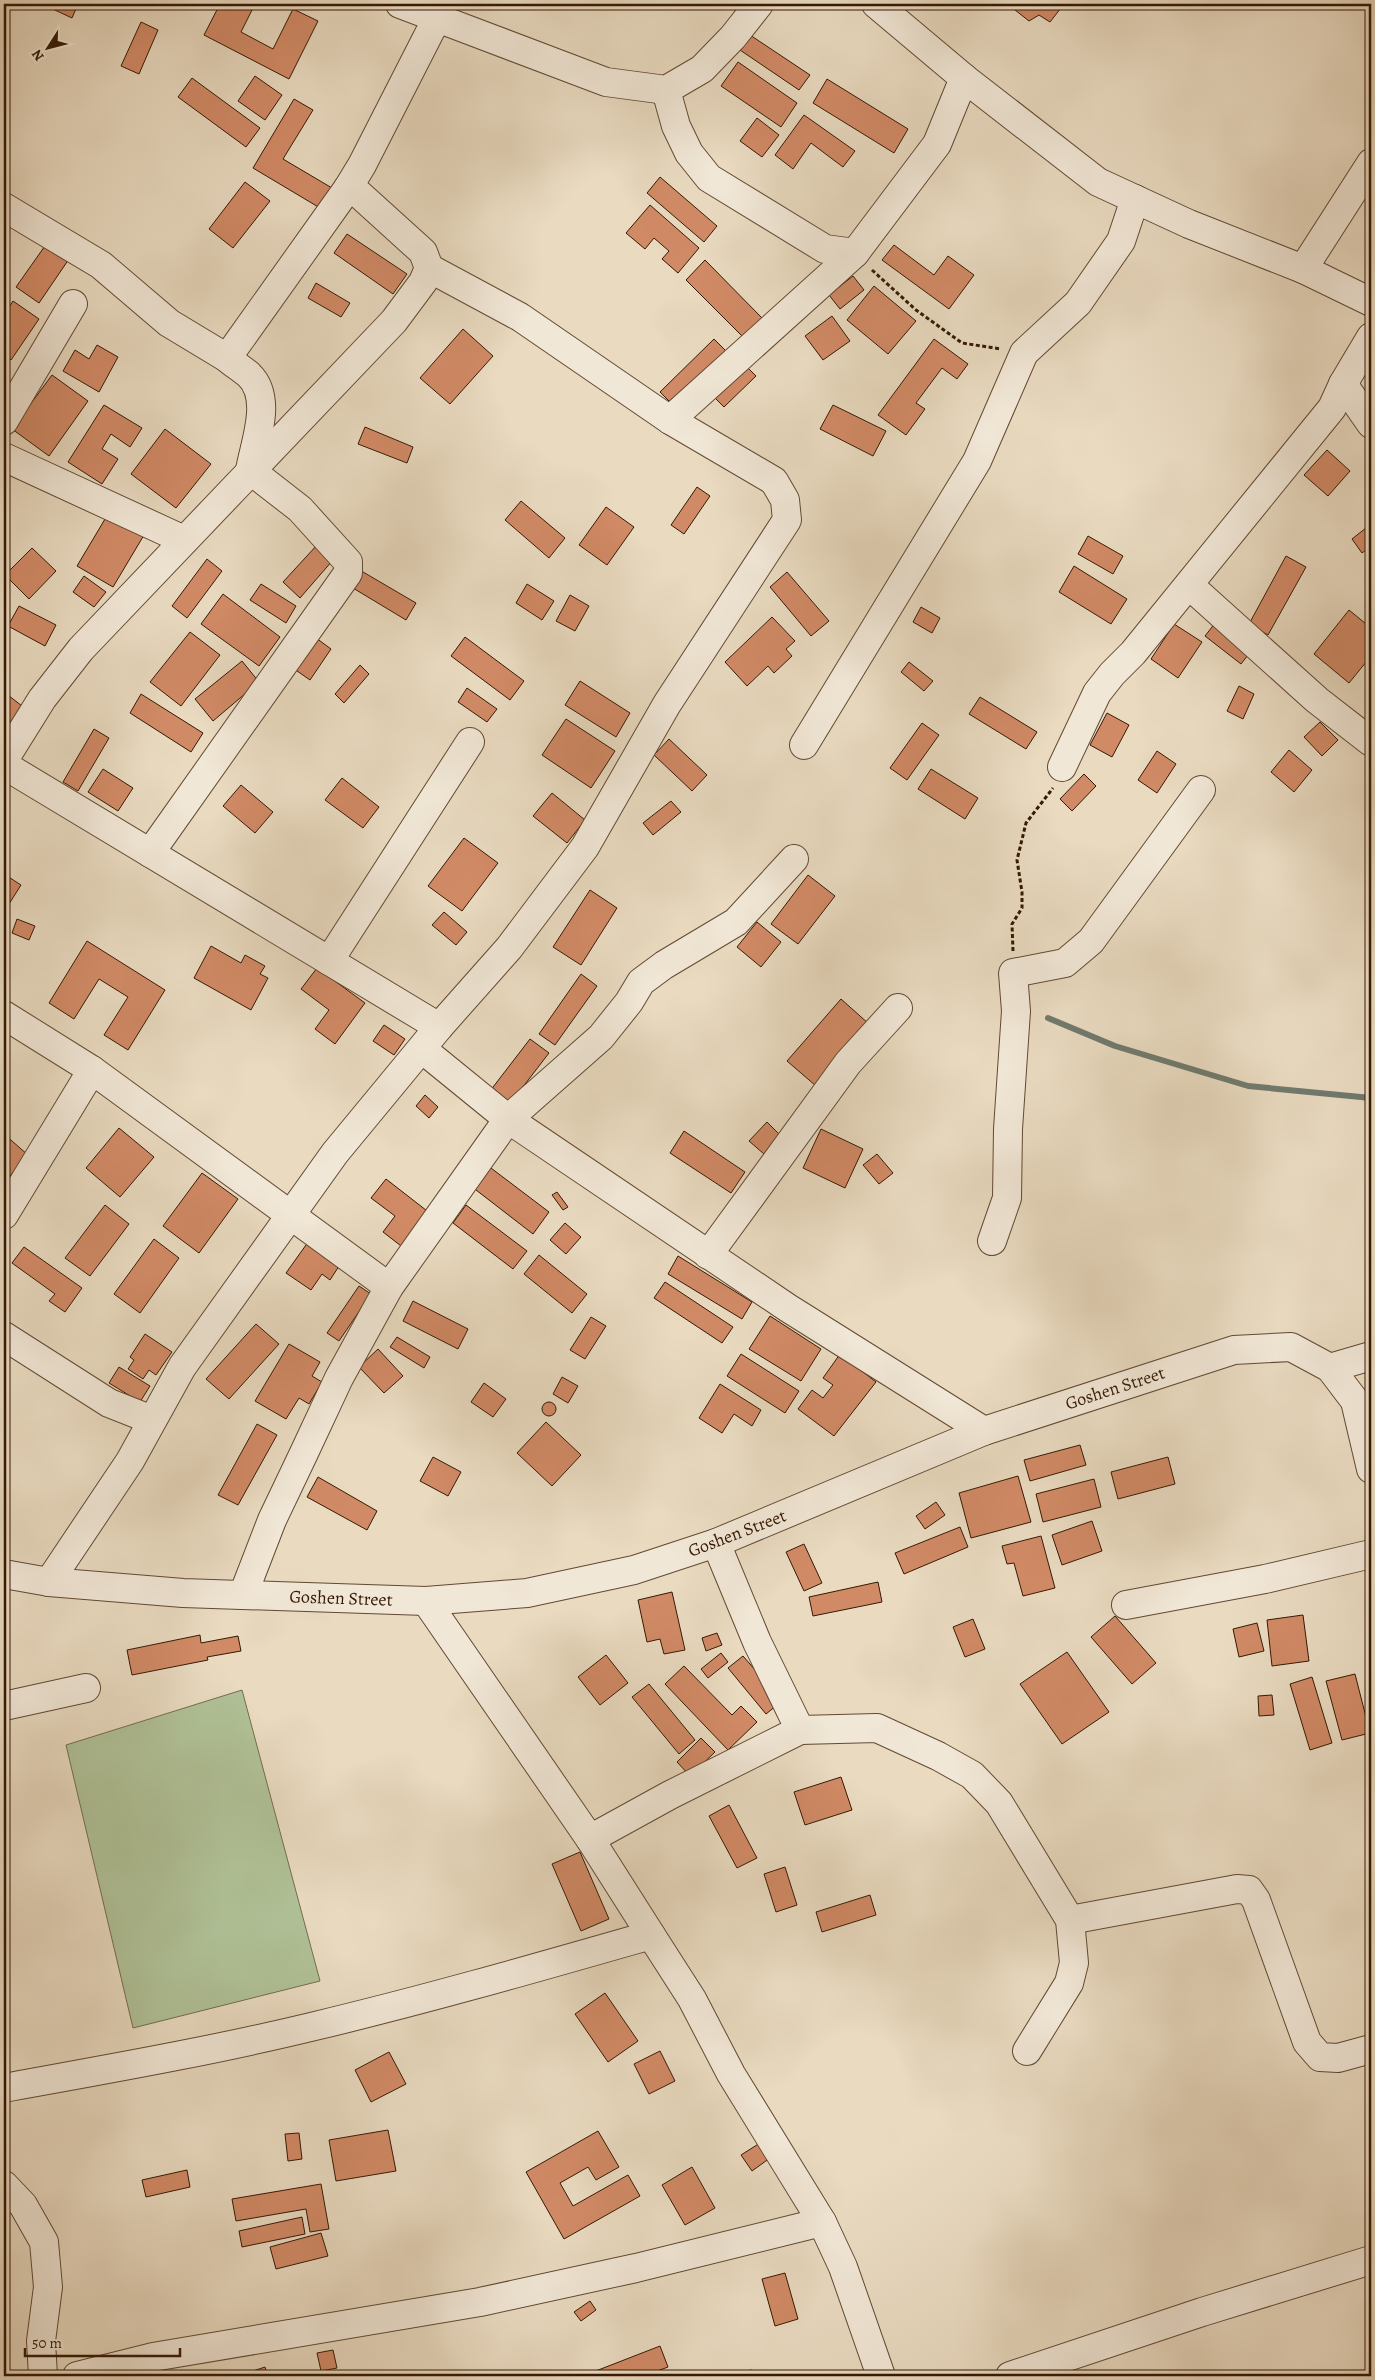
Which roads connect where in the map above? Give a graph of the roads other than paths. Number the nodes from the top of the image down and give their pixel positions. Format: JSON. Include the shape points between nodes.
{"nodes":[{"id":1,"x":400,"y":4,"type":"edge"},
{"id":2,"x":759,"y":4,"type":"edge"},
{"id":3,"x":876,"y":4,"type":"edge"},
{"id":4,"x":437,"y":18,"type":"junction"},
{"id":5,"x":964,"y":78,"type":"junction"},
{"id":6,"x":666,"y":90,"type":"junction"},
{"id":7,"x":1371,"y":163,"type":"edge"},
{"id":8,"x":348,"y":188,"type":"junction"},
{"id":9,"x":1135,"y":199,"type":"junction"},
{"id":10,"x":4,"y":207,"type":"edge"},
{"id":11,"x":855,"y":254,"type":"junction"},
{"id":12,"x":429,"y":268,"type":"junction"},
{"id":13,"x":1303,"y":269,"type":"junction"},
{"id":14,"x":1371,"y":302,"type":"edge"},
{"id":15,"x":73,"y":304,"type":"dead end"},
{"id":16,"x":1371,"y":337,"type":"edge"},
{"id":17,"x":227,"y":358,"type":"junction"},
{"id":18,"x":1343,"y":384,"type":"junction"},
{"id":19,"x":670,"y":420,"type":"junction"},
{"id":20,"x":4,"y":421,"type":"edge"},
{"id":21,"x":1371,"y":424,"type":"edge"},
{"id":22,"x":4,"y":457,"type":"edge"},
{"id":23,"x":250,"y":470,"type":"junction"},
{"id":24,"x":184,"y":540,"type":"junction"},
{"id":25,"x":1189,"y":585,"type":"junction"},
{"id":26,"x":470,"y":742,"type":"dead end"},
{"id":27,"x":1371,"y":742,"type":"edge"},
{"id":28,"x":804,"y":745,"type":"dead end"},
{"id":29,"x":4,"y":760,"type":"edge"},
{"id":30,"x":4,"y":765,"type":"edge"},
{"id":31,"x":1062,"y":767,"type":"road end"},
{"id":32,"x":1201,"y":790,"type":"dead end"},
{"id":33,"x":150,"y":853,"type":"junction"},
{"id":34,"x":794,"y":859,"type":"dead end"},
{"id":35,"x":329,"y":961,"type":"junction"},
{"id":36,"x":898,"y":1008,"type":"dead end"},
{"id":37,"x":4,"y":1014,"type":"edge"},
{"id":38,"x":439,"y":1027,"type":"junction"},
{"id":39,"x":422,"y":1049,"type":"junction"},
{"id":40,"x":92,"y":1070,"type":"junction"},
{"id":41,"x":508,"y":1119,"type":"junction"},
{"id":42,"x":4,"y":1214,"type":"edge"},
{"id":43,"x":291,"y":1217,"type":"junction"},
{"id":44,"x":992,"y":1240,"type":"dead end"},
{"id":45,"x":708,"y":1255,"type":"junction"},
{"id":46,"x":389,"y":1287,"type":"junction"},
{"id":47,"x":4,"y":1336,"type":"edge"},
{"id":48,"x":1371,"y":1356,"type":"edge"},
{"id":49,"x":1330,"y":1368,"type":"junction"},
{"id":50,"x":152,"y":1420,"type":"junction"},
{"id":51,"x":984,"y":1431,"type":"junction"},
{"id":52,"x":1371,"y":1469,"type":"edge"},
{"id":53,"x":716,"y":1543,"type":"junction"},
{"id":54,"x":1371,"y":1554,"type":"edge"},
{"id":55,"x":4,"y":1574,"type":"edge"},
{"id":56,"x":49,"y":1582,"type":"junction"},
{"id":57,"x":243,"y":1595,"type":"junction"},
{"id":58,"x":426,"y":1601,"type":"junction"},
{"id":59,"x":1126,"y":1605,"type":"dead end"},
{"id":60,"x":86,"y":1688,"type":"dead end"},
{"id":61,"x":4,"y":1706,"type":"edge"},
{"id":62,"x":800,"y":1730,"type":"junction"},
{"id":63,"x":590,"y":1839,"type":"junction"},
{"id":64,"x":1070,"y":1920,"type":"junction"},
{"id":65,"x":651,"y":1935,"type":"junction"},
{"id":66,"x":1371,"y":2049,"type":"edge"},
{"id":67,"x":1027,"y":2051,"type":"dead end"},
{"id":68,"x":4,"y":2088,"type":"edge"},
{"id":69,"x":4,"y":2185,"type":"edge"},
{"id":70,"x":822,"y":2222,"type":"junction"},
{"id":71,"x":1371,"y":2260,"type":"edge"},
{"id":72,"x":43,"y":2376,"type":"edge"},
{"id":73,"x":77,"y":2376,"type":"edge"},
{"id":74,"x":881,"y":2376,"type":"edge"},
{"id":75,"x":1010,"y":2376,"type":"edge"}],
"edges":[{"from":1,"to":4,"type":"street"},
{"from":2,"to":6,"type":"street","via":[[702,69]]},
{"from":3,"to":5,"type":"street"},
{"from":4,"to":6,"type":"street","via":[[606,82]]},
{"from":4,"to":8,"type":"street"},
{"from":5,"to":9,"type":"street","via":[[1098,182]]},
{"from":5,"to":11,"type":"street","via":[[937,144]]},
{"from":6,"to":11,"type":"street","via":[[676,126],[689,153],[709,178],[825,249]]},
{"from":7,"to":13,"type":"street"},
{"from":8,"to":12,"type":"street","via":[[359,194],[423,252]]},
{"from":8,"to":17,"type":"street"},
{"from":9,"to":13,"type":"street"},
{"from":9,"to":28,"type":"street","via":[[1121,241],[1078,303],[1024,353],[977,461]]},
{"from":10,"to":17,"type":"street","via":[[100,264],[169,323]]},
{"from":11,"to":19,"type":"street"},
{"from":12,"to":19,"type":"street","via":[[520,317]]},
{"from":12,"to":23,"type":"street","via":[[424,282],[394,321]]},
{"from":13,"to":14,"type":"street"},
{"from":15,"to":20,"type":"street"},
{"from":16,"to":18,"type":"street"},
{"from":17,"to":23,"type":"street","via":[[250,376],[260,394],[261,420]]},
{"from":18,"to":21,"type":"street"},
{"from":18,"to":25,"type":"street","via":[[1332,408]]},
{"from":19,"to":38,"type":"street","via":[[774,481],[785,500],[787,520],[667,704],[585,847],[509,948]]},
{"from":22,"to":24,"type":"street"},
{"from":23,"to":24,"type":"street"},
{"from":23,"to":33,"type":"street","via":[[300,509],[348,562],[348,573]]},
{"from":24,"to":29,"type":"street","via":[[81,649],[42,699]]},
{"from":25,"to":27,"type":"street","via":[[1317,700]]},
{"from":25,"to":31,"type":"street","via":[[1097,693]]},
{"from":26,"to":35,"type":"street"},
{"from":30,"to":33,"type":"street"},
{"from":32,"to":44,"type":"street","via":[[1091,940],[1064,963],[1013,973],[1016,1011],[1007,1198]]},
{"from":33,"to":35,"type":"street"},
{"from":34,"to":41,"type":"street","via":[[736,922],[641,982],[601,1037]]},
{"from":35,"to":38,"type":"street"},
{"from":36,"to":45,"type":"street","via":[[848,1063]]},
{"from":37,"to":40,"type":"street"},
{"from":38,"to":39,"type":"street"},
{"from":39,"to":41,"type":"street"},
{"from":39,"to":43,"type":"street","via":[[335,1153]]},
{"from":40,"to":42,"type":"street"},
{"from":40,"to":43,"type":"street"},
{"from":41,"to":45,"type":"street"},
{"from":41,"to":46,"type":"street"},
{"from":43,"to":46,"type":"street"},
{"from":43,"to":50,"type":"street","via":[[182,1367]]},
{"from":45,"to":51,"type":"street"},
{"from":46,"to":57,"type":"street","via":[[339,1378],[291,1479]]},
{"from":47,"to":50,"type":"street","via":[[109,1403]]},
{"from":48,"to":49,"type":"street"},
{"from":49,"to":51,"type":"street","name":"Goshen Street","via":[[1291,1347],[1234,1350]]},
{"from":49,"to":52,"type":"street","name":"Goshen Street","via":[[1355,1401]]},
{"from":50,"to":56,"type":"street","via":[[130,1461]]},
{"from":51,"to":53,"type":"street","name":"Goshen Street"},
{"from":53,"to":58,"type":"street","name":"Goshen Street","via":[[634,1570],[528,1593]]},
{"from":53,"to":62,"type":"street","via":[[757,1642]]},
{"from":54,"to":59,"type":"street","via":[[1265,1579]]},
{"from":55,"to":56,"type":"street","name":"Goshen Street"},
{"from":56,"to":57,"type":"street","name":"Goshen Street"},
{"from":57,"to":58,"type":"street","name":"Goshen Street"},
{"from":58,"to":63,"type":"street"},
{"from":60,"to":61,"type":"street"},
{"from":62,"to":63,"type":"street"},
{"from":62,"to":64,"type":"street","via":[[878,1728],[972,1775],[999,1803]]},
{"from":63,"to":65,"type":"street"},
{"from":64,"to":66,"type":"street","via":[[1236,1889],[1249,1890],[1256,1900],[1307,2042],[1320,2057],[1338,2058]]},
{"from":64,"to":67,"type":"street","via":[[1074,1963],[1069,1983]]},
{"from":65,"to":68,"type":"street","via":[[470,1987],[313,2026]]},
{"from":65,"to":70,"type":"street","via":[[692,1998],[731,2074]]},
{"from":69,"to":72,"type":"street","via":[[23,2205],[44,2242],[48,2287],[41,2341]]},
{"from":70,"to":73,"type":"street","via":[[480,2302],[153,2357]]},
{"from":70,"to":74,"type":"street","via":[[843,2267]]},
{"from":71,"to":75,"type":"street"}]}
